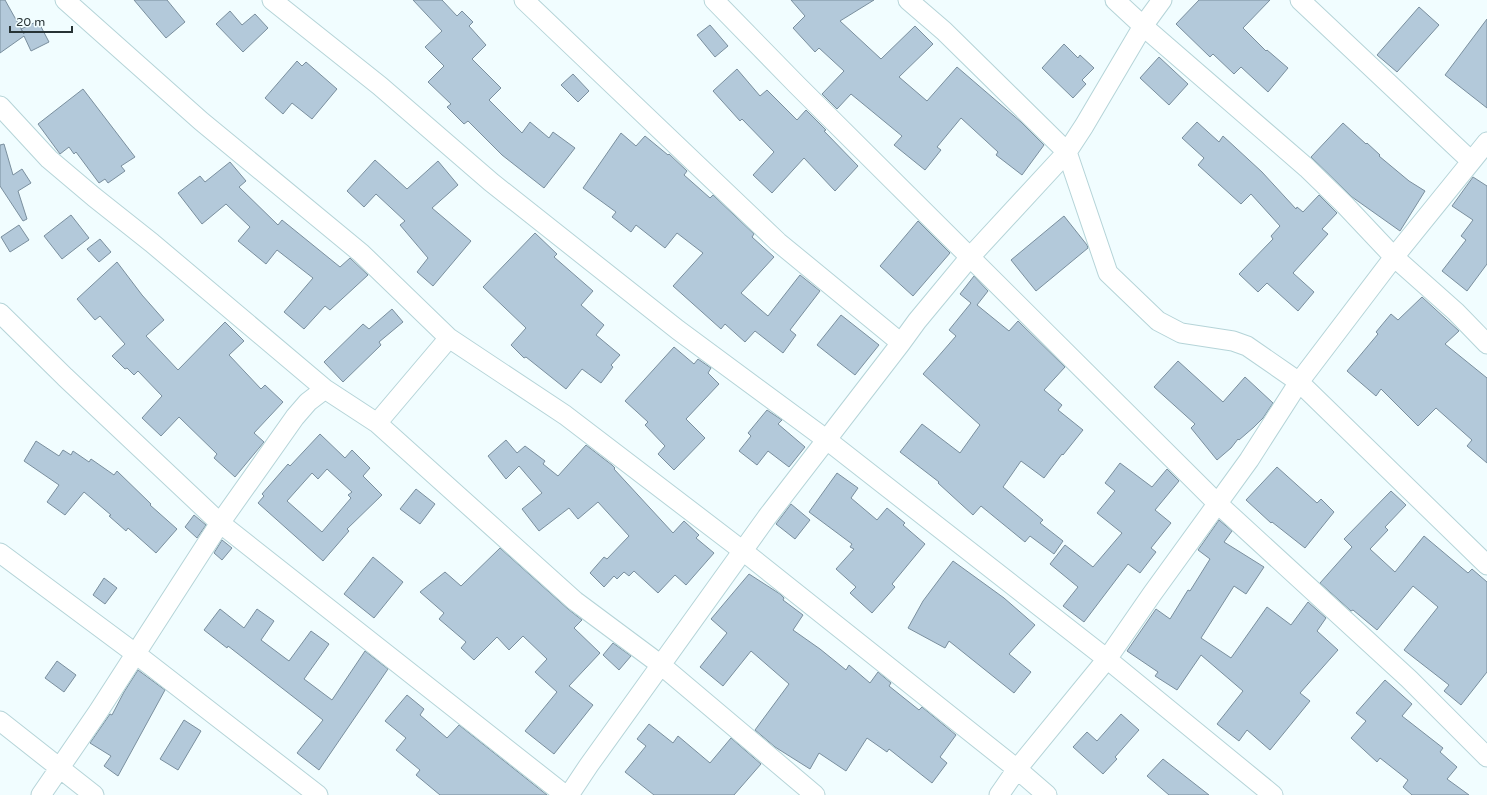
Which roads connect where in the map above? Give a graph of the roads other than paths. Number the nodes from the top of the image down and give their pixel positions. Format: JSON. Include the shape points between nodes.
{"nodes":[{"id":1,"x":65,"y":0,"type":"edge"},
{"id":2,"x":272,"y":0,"type":"edge"},
{"id":3,"x":524,"y":0,"type":"edge"},
{"id":4,"x":714,"y":0,"type":"edge"},
{"id":5,"x":908,"y":0,"type":"edge"},
{"id":6,"x":1115,"y":0,"type":"edge"},
{"id":7,"x":1162,"y":0,"type":"edge"},
{"id":8,"x":1300,"y":0,"type":"edge"},
{"id":9,"x":1142,"y":26,"type":"junction"},
{"id":10,"x":0,"y":106,"type":"edge"},
{"id":11,"x":1067,"y":152,"type":"junction"},
{"id":12,"x":1481,"y":153,"type":"edge"},
{"id":13,"x":970,"y":257,"type":"junction"},
{"id":14,"x":1394,"y":257,"type":"junction"},
{"id":15,"x":0,"y":313,"type":"edge"},
{"id":16,"x":448,"y":338,"type":"junction"},
{"id":17,"x":901,"y":343,"type":"junction"},
{"id":18,"x":1487,"y":344,"type":"edge"},
{"id":19,"x":1299,"y":382,"type":"junction"},
{"id":20,"x":326,"y":389,"type":"junction"},
{"id":21,"x":377,"y":423,"type":"junction"},
{"id":22,"x":827,"y":440,"type":"junction"},
{"id":23,"x":1217,"y":503,"type":"junction"},
{"id":24,"x":220,"y":523,"type":"junction"},
{"id":25,"x":743,"y":551,"type":"junction"},
{"id":26,"x":0,"y":553,"type":"edge"},
{"id":27,"x":1487,"y":565,"type":"edge"},
{"id":28,"x":136,"y":654,"type":"junction"},
{"id":29,"x":1107,"y":659,"type":"junction"},
{"id":30,"x":661,"y":665,"type":"junction"},
{"id":31,"x":0,"y":721,"type":"edge"},
{"id":32,"x":1487,"y":757,"type":"edge"},
{"id":33,"x":60,"y":769,"type":"junction"},
{"id":34,"x":1017,"y":769,"type":"junction"},
{"id":35,"x":42,"y":795,"type":"edge"},
{"id":36,"x":94,"y":795,"type":"edge"},
{"id":37,"x":318,"y":795,"type":"edge"},
{"id":38,"x":565,"y":795,"type":"edge"},
{"id":39,"x":569,"y":795,"type":"edge"},
{"id":40,"x":816,"y":795,"type":"edge"},
{"id":41,"x":999,"y":795,"type":"edge"},
{"id":42,"x":1048,"y":795,"type":"edge"},
{"id":43,"x":1273,"y":795,"type":"edge"}],
"edges":[{"from":1,"to":16,"type":"street","via":[[201,121],[360,253]]},
{"from":2,"to":22,"type":"street","via":[[380,86],[504,192],[678,330]]},
{"from":3,"to":17,"type":"street","via":[[778,242]]},
{"from":4,"to":13,"type":"street"},
{"from":5,"to":11,"type":"street","via":[[944,31]]},
{"from":6,"to":9,"type":"street"},
{"from":7,"to":9,"type":"street"},
{"from":8,"to":12,"type":"street"},
{"from":9,"to":11,"type":"street"},
{"from":9,"to":14,"type":"street","via":[[1307,168]]},
{"from":10,"to":20,"type":"street","via":[[49,159]]},
{"from":11,"to":13,"type":"street"},
{"from":11,"to":19,"type":"street","via":[[1108,273],[1158,321],[1181,333],[1233,341],[1247,346]]},
{"from":12,"to":14,"type":"street"},
{"from":13,"to":17,"type":"street"},
{"from":13,"to":23,"type":"street"},
{"from":14,"to":18,"type":"street","via":[[1456,312]]},
{"from":14,"to":19,"type":"street"},
{"from":15,"to":24,"type":"street"},
{"from":16,"to":21,"type":"street"},
{"from":16,"to":25,"type":"street","via":[[565,415]]},
{"from":17,"to":22,"type":"street"},
{"from":19,"to":23,"type":"street","via":[[1249,460]]},
{"from":19,"to":27,"type":"street"},
{"from":20,"to":21,"type":"street"},
{"from":20,"to":24,"type":"street","via":[[308,402],[295,417]]},
{"from":21,"to":30,"type":"street","via":[[575,600]]},
{"from":22,"to":25,"type":"street"},
{"from":22,"to":29,"type":"street"},
{"from":23,"to":29,"type":"street"},
{"from":23,"to":32,"type":"street","via":[[1409,679]]},
{"from":24,"to":28,"type":"street"},
{"from":24,"to":38,"type":"street"},
{"from":25,"to":30,"type":"street"},
{"from":25,"to":34,"type":"street"},
{"from":26,"to":28,"type":"street"},
{"from":28,"to":33,"type":"street"},
{"from":28,"to":37,"type":"street"},
{"from":29,"to":34,"type":"street"},
{"from":29,"to":43,"type":"street"},
{"from":30,"to":39,"type":"street"},
{"from":30,"to":40,"type":"street"},
{"from":31,"to":33,"type":"street"},
{"from":33,"to":35,"type":"street"},
{"from":33,"to":36,"type":"street"},
{"from":34,"to":41,"type":"street"},
{"from":34,"to":42,"type":"street"}]}
